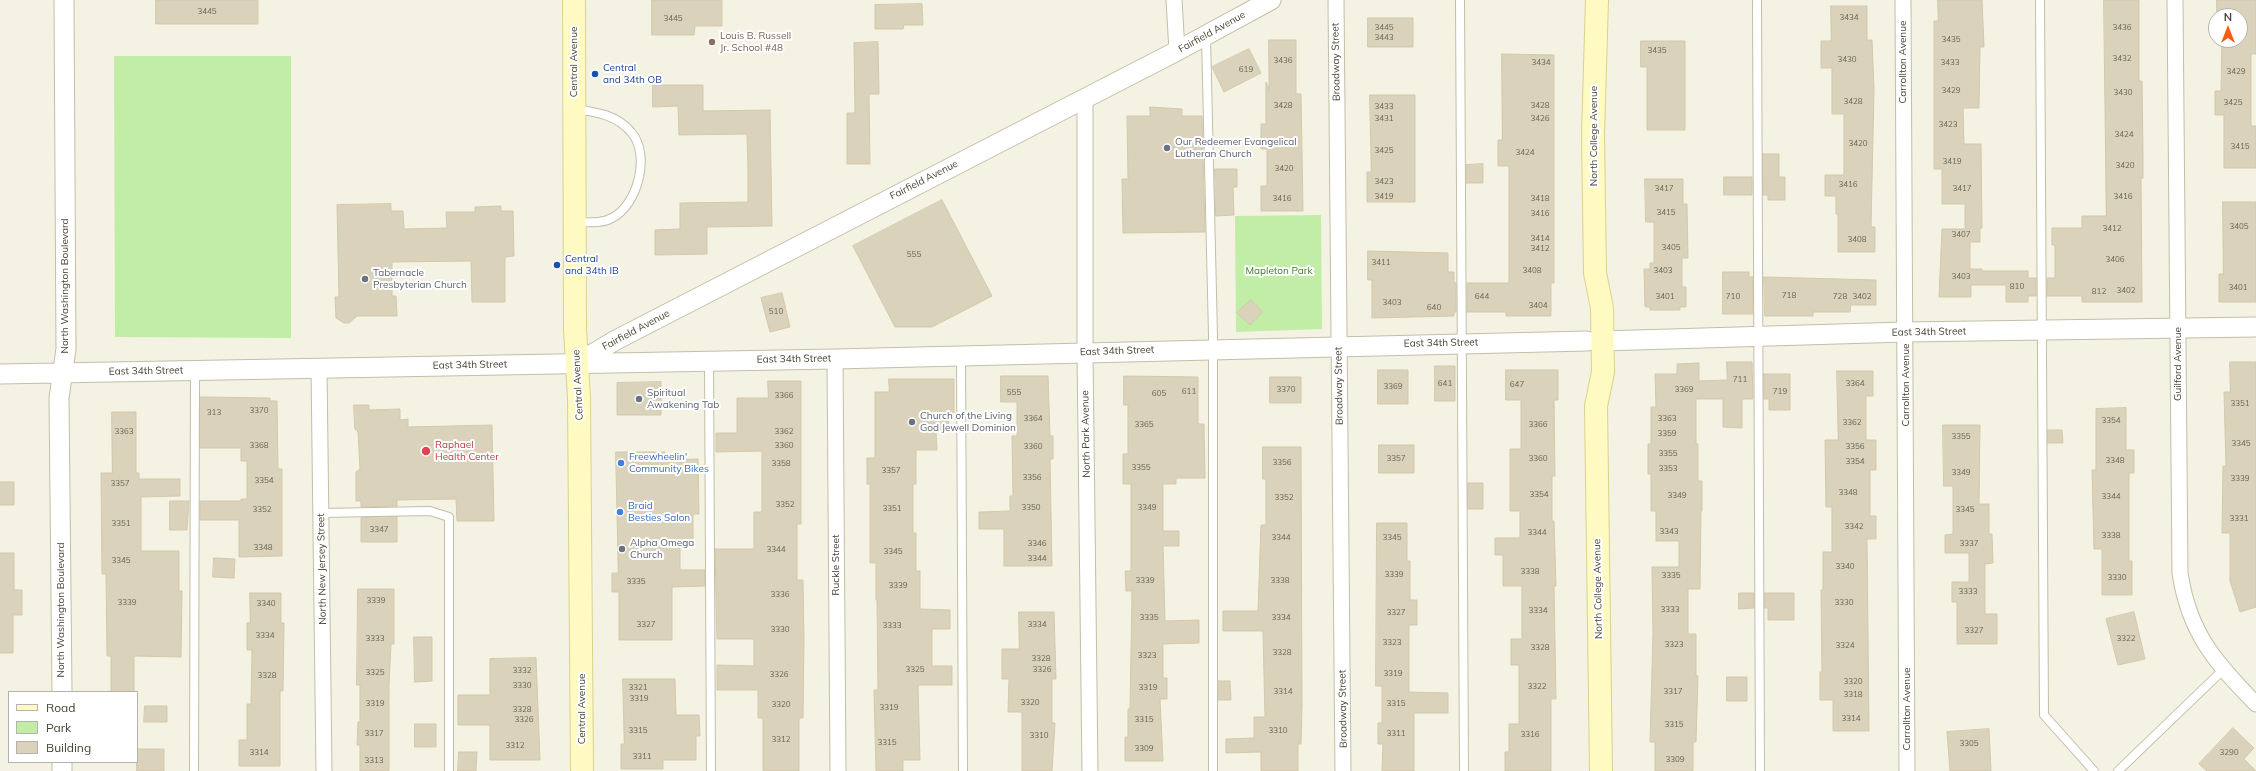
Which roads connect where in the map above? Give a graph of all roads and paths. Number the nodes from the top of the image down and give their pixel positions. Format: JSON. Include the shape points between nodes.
{"nodes":[{"id":1,"x":64,"y":0,"type":"edge"},
{"id":2,"x":574,"y":0,"type":"edge"},
{"id":3,"x":1174,"y":0,"type":"edge"},
{"id":4,"x":1271,"y":0,"type":"edge"},
{"id":5,"x":1336,"y":0,"type":"edge"},
{"id":6,"x":1460,"y":0,"type":"edge"},
{"id":7,"x":1597,"y":0,"type":"edge"},
{"id":8,"x":1757,"y":0,"type":"edge"},
{"id":9,"x":1902,"y":0,"type":"edge"},
{"id":10,"x":2040,"y":0,"type":"edge"},
{"id":11,"x":2175,"y":0,"type":"edge"},
{"id":12,"x":1206,"y":35,"type":"junction"},
{"id":13,"x":1177,"y":51,"type":"junction"},
{"id":14,"x":1085,"y":97,"type":"junction"},
{"id":15,"x":574,"y":109,"type":"junction"},
{"id":16,"x":575,"y":222,"type":"junction"},
{"id":17,"x":2256,"y":327,"type":"edge"},
{"id":18,"x":2178,"y":329,"type":"junction"},
{"id":19,"x":2043,"y":330,"type":"junction"},
{"id":20,"x":1906,"y":332,"type":"junction"},
{"id":21,"x":1759,"y":336,"type":"junction"},
{"id":22,"x":1595,"y":341,"type":"junction"},
{"id":23,"x":1462,"y":343,"type":"junction"},
{"id":24,"x":1339,"y":345,"type":"junction"},
{"id":25,"x":1213,"y":348,"type":"junction"},
{"id":26,"x":1085,"y":352,"type":"junction"},
{"id":27,"x":961,"y":355,"type":"junction"},
{"id":28,"x":835,"y":358,"type":"junction"},
{"id":29,"x":708,"y":360,"type":"junction"},
{"id":30,"x":577,"y":362,"type":"junction"},
{"id":31,"x":320,"y":368,"type":"junction"},
{"id":32,"x":195,"y":370,"type":"junction"},
{"id":33,"x":63,"y":373,"type":"junction"},
{"id":34,"x":0,"y":374,"type":"edge"},
{"id":35,"x":321,"y":513,"type":"junction"},
{"id":36,"x":2223,"y":670,"type":"junction"},
{"id":37,"x":62,"y":691,"type":"edge"},
{"id":38,"x":2256,"y":704,"type":"edge"},
{"id":39,"x":194,"y":771,"type":"edge"},
{"id":40,"x":324,"y":771,"type":"edge"},
{"id":41,"x":449,"y":771,"type":"edge"},
{"id":42,"x":582,"y":771,"type":"edge"},
{"id":43,"x":711,"y":771,"type":"edge"},
{"id":44,"x":838,"y":771,"type":"edge"},
{"id":45,"x":963,"y":771,"type":"edge"},
{"id":46,"x":1090,"y":771,"type":"edge"},
{"id":47,"x":1214,"y":771,"type":"edge"},
{"id":48,"x":1343,"y":771,"type":"edge"},
{"id":49,"x":1464,"y":771,"type":"edge"},
{"id":50,"x":1601,"y":771,"type":"edge"},
{"id":51,"x":1760,"y":771,"type":"edge"},
{"id":52,"x":1907,"y":771,"type":"edge"},
{"id":53,"x":2094,"y":771,"type":"edge"},
{"id":54,"x":2118,"y":771,"type":"edge"}],
"edges":[{"from":1,"to":33,"type":"street","name":"North Washington Boulevard","via":[[66,349]]},
{"from":2,"to":15,"type":"main road","name":"Central Avenue"},
{"from":3,"to":13,"type":"street"},
{"from":4,"to":12,"type":"street","name":"Fairfield Avenue"},
{"from":5,"to":24,"type":"street","name":"Broadway Street"},
{"from":6,"to":23,"type":"lane"},
{"from":7,"to":22,"type":"main road","name":"North College Avenue","via":[[1593,135],[1595,273],[1602,308]]},
{"from":8,"to":21,"type":"lane"},
{"from":9,"to":20,"type":"street","name":"Carrollton Avenue"},
{"from":10,"to":19,"type":"lane"},
{"from":11,"to":18,"type":"street","name":"Guilford Avenue"},
{"from":12,"to":13,"type":"street","name":"Fairfield Avenue"},
{"from":12,"to":25,"type":"lane"},
{"from":13,"to":14,"type":"street","name":"Fairfield Avenue"},
{"from":14,"to":26,"type":"street","name":"North Park Avenue"},
{"from":14,"to":30,"type":"street","name":"Fairfield Avenue"},
{"from":15,"to":16,"type":"main road","name":"Central Avenue"},
{"from":15,"to":16,"type":"lane","via":[[612,116],[632,132],[639,148],[641,170],[636,189],[612,218],[596,222]]},
{"from":16,"to":30,"type":"main road","name":"Central Avenue"},
{"from":17,"to":18,"type":"street","name":"East 34th Street"},
{"from":18,"to":19,"type":"street","name":"East 34th Street"},
{"from":18,"to":36,"type":"street","name":"Guilford Avenue","via":[[2180,573],[2194,623]]},
{"from":19,"to":20,"type":"street","name":"East 34th Street"},
{"from":19,"to":53,"type":"lane","via":[[2044,715]]},
{"from":20,"to":21,"type":"street","name":"East 34th Street"},
{"from":20,"to":52,"type":"street","name":"Carrollton Avenue"},
{"from":21,"to":22,"type":"street","name":"East 34th Street"},
{"from":21,"to":51,"type":"lane"},
{"from":22,"to":23,"type":"street","name":"East 34th Street"},
{"from":22,"to":50,"type":"main road","name":"North College Avenue","via":[[1603,372],[1596,406]]},
{"from":23,"to":24,"type":"street","name":"East 34th Street"},
{"from":23,"to":49,"type":"lane"},
{"from":24,"to":25,"type":"street","name":"East 34th Street"},
{"from":24,"to":48,"type":"street","name":"Broadway Street"},
{"from":25,"to":26,"type":"street","name":"East 34th Street"},
{"from":25,"to":47,"type":"lane"},
{"from":26,"to":27,"type":"street","name":"East 34th Street"},
{"from":26,"to":46,"type":"street","name":"North Park Avenue"},
{"from":27,"to":28,"type":"street","name":"East 34th Street"},
{"from":27,"to":45,"type":"lane"},
{"from":28,"to":29,"type":"street","name":"East 34th Street"},
{"from":28,"to":44,"type":"street","name":"Ruckle Street"},
{"from":29,"to":30,"type":"street","name":"East 34th Street"},
{"from":29,"to":43,"type":"lane"},
{"from":30,"to":31,"type":"street","name":"East 34th Street"},
{"from":30,"to":42,"type":"main road","name":"Central Avenue","via":[[580,398]]},
{"from":31,"to":32,"type":"street","name":"East 34th Street"},
{"from":31,"to":35,"type":"street","name":"North New Jersey Street"},
{"from":32,"to":33,"type":"street","name":"East 34th Street"},
{"from":32,"to":39,"type":"lane"},
{"from":33,"to":34,"type":"street","name":"East 34th Street"},
{"from":33,"to":37,"type":"street","name":"North Washington Boulevard","via":[[59,398]]},
{"from":35,"to":40,"type":"street","name":"North New Jersey Street"},
{"from":35,"to":41,"type":"lane","via":[[430,511],[449,517]]},
{"from":36,"to":38,"type":"street","name":"Guilford Avenue"},
{"from":36,"to":54,"type":"lane"}]}
